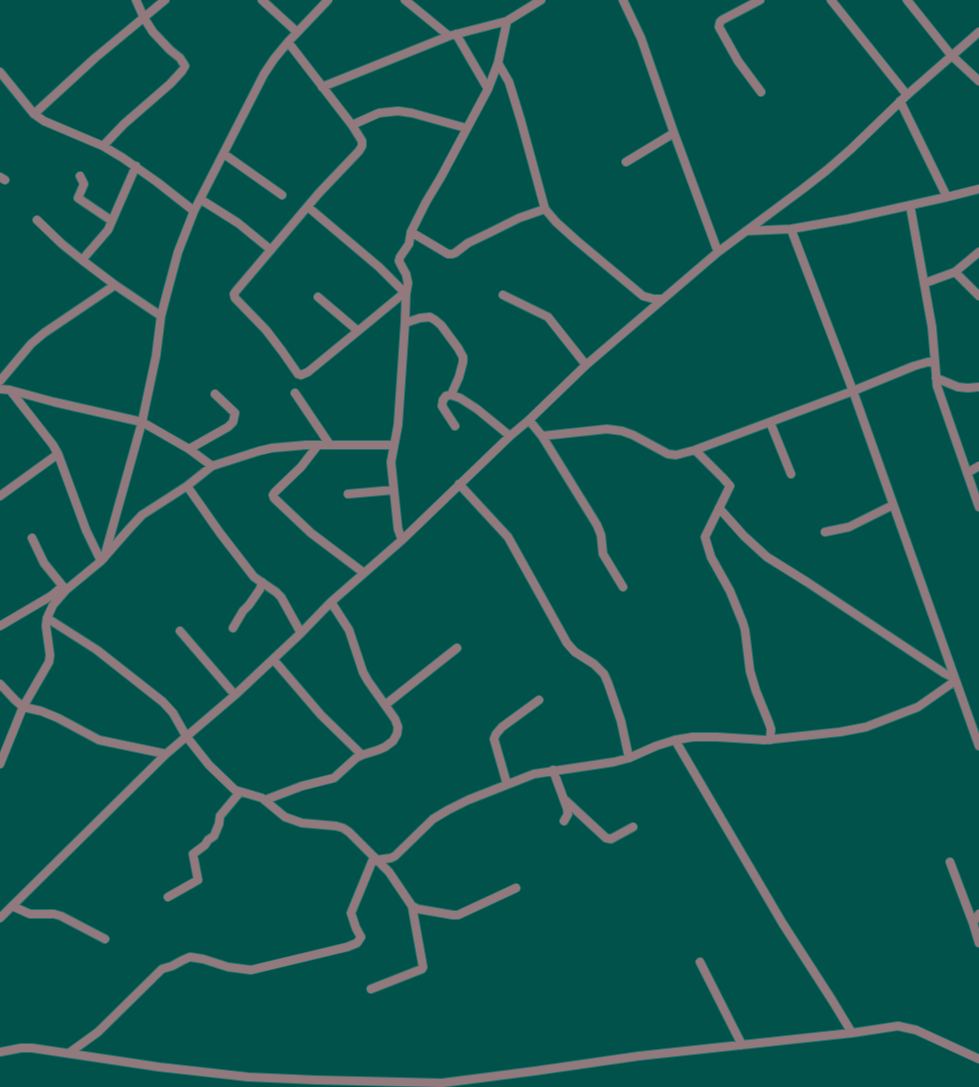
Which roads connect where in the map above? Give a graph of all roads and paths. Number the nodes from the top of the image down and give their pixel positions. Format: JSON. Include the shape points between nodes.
{"nodes":[{"id":1,"x":136,"y":0,"type":"edge"},
{"id":2,"x":165,"y":0,"type":"edge"},
{"id":3,"x":262,"y":0,"type":"edge"},
{"id":4,"x":328,"y":0,"type":"edge"},
{"id":5,"x":405,"y":0,"type":"edge"},
{"id":6,"x":541,"y":0,"type":"edge"},
{"id":7,"x":623,"y":0,"type":"edge"},
{"id":8,"x":760,"y":0,"type":"edge"},
{"id":9,"x":832,"y":0,"type":"edge"},
{"id":10,"x":907,"y":0,"type":"edge"},
{"id":11,"x":144,"y":18,"type":"junction"},
{"id":12,"x":507,"y":21,"type":"junction"},
{"id":13,"x":298,"y":32,"type":"junction"},
{"id":14,"x":979,"y":32,"type":"edge"},
{"id":15,"x":452,"y":35,"type":"junction"},
{"id":16,"x":288,"y":42,"type":"junction"},
{"id":17,"x":951,"y":55,"type":"junction"},
{"id":18,"x":498,"y":64,"type":"junction"},
{"id":19,"x":0,"y":72,"type":"edge"},
{"id":20,"x":979,"y":81,"type":"edge"},
{"id":21,"x":322,"y":86,"type":"junction"},
{"id":22,"x":488,"y":88,"type":"junction"},
{"id":23,"x":761,"y":92,"type":"dead end"},
{"id":24,"x":907,"y":95,"type":"junction"},
{"id":25,"x":900,"y":102,"type":"junction"},
{"id":26,"x":34,"y":114,"type":"junction"},
{"id":27,"x":352,"y":125,"type":"junction"},
{"id":28,"x":466,"y":128,"type":"junction"},
{"id":29,"x":674,"y":133,"type":"junction"},
{"id":30,"x":103,"y":146,"type":"junction"},
{"id":31,"x":224,"y":154,"type":"junction"},
{"id":32,"x":626,"y":162,"type":"dead end"},
{"id":33,"x":136,"y":166,"type":"junction"},
{"id":34,"x":80,"y":176,"type":"dead end"},
{"id":35,"x":979,"y":189,"type":"edge"},
{"id":36,"x":282,"y":195,"type":"dead end"},
{"id":37,"x":947,"y":197,"type":"junction"},
{"id":38,"x":200,"y":199,"type":"junction"},
{"id":39,"x":910,"y":205,"type":"junction"},
{"id":40,"x":308,"y":207,"type":"junction"},
{"id":41,"x":545,"y":209,"type":"junction"},
{"id":42,"x":194,"y":211,"type":"junction"},
{"id":43,"x":37,"y":220,"type":"dead end"},
{"id":44,"x":112,"y":221,"type":"junction"},
{"id":45,"x":791,"y":229,"type":"junction"},
{"id":46,"x":411,"y":232,"type":"junction"},
{"id":47,"x":746,"y":232,"type":"junction"},
{"id":48,"x":271,"y":250,"type":"junction"},
{"id":49,"x":718,"y":252,"type":"junction"},
{"id":50,"x":979,"y":252,"type":"edge"},
{"id":51,"x":82,"y":260,"type":"junction"},
{"id":52,"x":955,"y":272,"type":"junction"},
{"id":53,"x":925,"y":283,"type":"junction"},
{"id":54,"x":115,"y":285,"type":"junction"},
{"id":55,"x":405,"y":293,"type":"junction"},
{"id":56,"x":502,"y":295,"type":"dead end"},
{"id":57,"x":643,"y":296,"type":"junction"},
{"id":58,"x":979,"y":296,"type":"edge"},
{"id":59,"x":318,"y":297,"type":"dead end"},
{"id":60,"x":662,"y":299,"type":"junction"},
{"id":61,"x":644,"y":315,"type":"junction"},
{"id":62,"x":161,"y":316,"type":"junction"},
{"id":63,"x":405,"y":323,"type":"junction"},
{"id":64,"x":358,"y":331,"type":"junction"},
{"id":65,"x":935,"y":363,"type":"junction"},
{"id":66,"x":586,"y":365,"type":"junction"},
{"id":67,"x":936,"y":378,"type":"junction"},
{"id":68,"x":0,"y":381,"type":"edge"},
{"id":69,"x":979,"y":387,"type":"edge"},
{"id":70,"x":0,"y":390,"type":"edge"},
{"id":71,"x":10,"y":390,"type":"junction"},
{"id":72,"x":853,"y":391,"type":"junction"},
{"id":73,"x":215,"y":394,"type":"dead end"},
{"id":74,"x":295,"y":394,"type":"dead end"},
{"id":75,"x":451,"y":395,"type":"junction"},
{"id":76,"x":529,"y":420,"type":"junction"},
{"id":77,"x":142,"y":422,"type":"junction"},
{"id":78,"x":770,"y":422,"type":"junction"},
{"id":79,"x":455,"y":426,"type":"dead end"},
{"id":80,"x":510,"y":436,"type":"junction"},
{"id":81,"x":542,"y":436,"type":"junction"},
{"id":82,"x":394,"y":444,"type":"junction"},
{"id":83,"x":318,"y":445,"type":"junction"},
{"id":84,"x":330,"y":445,"type":"junction"},
{"id":85,"x":189,"y":449,"type":"junction"},
{"id":86,"x":694,"y":450,"type":"junction"},
{"id":87,"x":58,"y":454,"type":"junction"},
{"id":88,"x":212,"y":466,"type":"junction"},
{"id":89,"x":979,"y":466,"type":"edge"},
{"id":90,"x":967,"y":473,"type":"junction"},
{"id":91,"x":791,"y":474,"type":"dead end"},
{"id":92,"x":459,"y":484,"type":"junction"},
{"id":93,"x":187,"y":486,"type":"junction"},
{"id":94,"x":393,"y":490,"type":"junction"},
{"id":95,"x":348,"y":494,"type":"dead end"},
{"id":96,"x":0,"y":496,"type":"edge"},
{"id":97,"x":893,"y":505,"type":"junction"},
{"id":98,"x":979,"y":507,"type":"edge"},
{"id":99,"x":719,"y":508,"type":"junction"},
{"id":100,"x":825,"y":532,"type":"dead end"},
{"id":101,"x":32,"y":538,"type":"dead end"},
{"id":102,"x":402,"y":540,"type":"junction"},
{"id":103,"x":103,"y":559,"type":"junction"},
{"id":104,"x":364,"y":573,"type":"junction"},
{"id":105,"x":262,"y":582,"type":"junction"},
{"id":106,"x":622,"y":587,"type":"dead end"},
{"id":107,"x":65,"y":588,"type":"junction"},
{"id":108,"x":331,"y":602,"type":"junction"},
{"id":109,"x":46,"y":618,"type":"junction"},
{"id":110,"x":0,"y":626,"type":"edge"},
{"id":111,"x":233,"y":628,"type":"dead end"},
{"id":112,"x":180,"y":631,"type":"dead end"},
{"id":113,"x":301,"y":633,"type":"junction"},
{"id":114,"x":457,"y":648,"type":"dead end"},
{"id":115,"x":273,"y":659,"type":"junction"},
{"id":116,"x":955,"y":680,"type":"junction"},
{"id":117,"x":0,"y":684,"type":"edge"},
{"id":118,"x":235,"y":695,"type":"junction"},
{"id":119,"x":539,"y":700,"type":"dead end"},
{"id":120,"x":385,"y":705,"type":"junction"},
{"id":121,"x":23,"y":707,"type":"junction"},
{"id":122,"x":186,"y":736,"type":"junction"},
{"id":123,"x":675,"y":740,"type":"junction"},
{"id":124,"x":770,"y":740,"type":"junction"},
{"id":125,"x":979,"y":746,"type":"edge"},
{"id":126,"x":166,"y":754,"type":"junction"},
{"id":127,"x":362,"y":755,"type":"junction"},
{"id":128,"x":629,"y":758,"type":"junction"},
{"id":129,"x":0,"y":764,"type":"edge"},
{"id":130,"x":553,"y":770,"type":"junction"},
{"id":131,"x":507,"y":784,"type":"junction"},
{"id":132,"x":240,"y":792,"type":"junction"},
{"id":133,"x":265,"y":800,"type":"junction"},
{"id":134,"x":565,"y":800,"type":"junction"},
{"id":135,"x":564,"y":821,"type":"dead end"},
{"id":136,"x":633,"y":828,"type":"dead end"},
{"id":137,"x":376,"y":858,"type":"junction"},
{"id":138,"x":950,"y":862,"type":"dead end"},
{"id":139,"x":516,"y":888,"type":"dead end"},
{"id":140,"x":168,"y":897,"type":"dead end"},
{"id":141,"x":12,"y":906,"type":"junction"},
{"id":142,"x":412,"y":906,"type":"junction"},
{"id":143,"x":979,"y":914,"type":"edge"},
{"id":144,"x":0,"y":918,"type":"edge"},
{"id":145,"x":973,"y":923,"type":"junction"},
{"id":146,"x":104,"y":939,"type":"dead end"},
{"id":147,"x":979,"y":943,"type":"edge"},
{"id":148,"x":700,"y":962,"type":"dead end"},
{"id":149,"x":371,"y":989,"type":"dead end"},
{"id":150,"x":852,"y":1033,"type":"junction"},
{"id":151,"x":742,"y":1045,"type":"junction"},
{"id":152,"x":0,"y":1052,"type":"edge"},
{"id":153,"x":69,"y":1053,"type":"junction"},
{"id":154,"x":979,"y":1059,"type":"edge"}],
"edges":[{"from":1,"to":11,"type":"street"},
{"from":2,"to":11,"type":"street"},
{"from":3,"to":13,"type":"street"},
{"from":4,"to":13,"type":"street"},
{"from":5,"to":15,"type":"street"},
{"from":6,"to":12,"type":"street"},
{"from":7,"to":29,"type":"street","via":[[641,38]]},
{"from":8,"to":23,"type":"street","via":[[722,20],[719,27]]},
{"from":9,"to":24,"type":"street"},
{"from":10,"to":17,"type":"street"},
{"from":11,"to":26,"type":"street"},
{"from":11,"to":30,"type":"street","via":[[185,66]]},
{"from":12,"to":15,"type":"street"},
{"from":12,"to":18,"type":"street"},
{"from":13,"to":16,"type":"street"},
{"from":14,"to":17,"type":"street"},
{"from":15,"to":21,"type":"street"},
{"from":15,"to":22,"type":"street"},
{"from":16,"to":21,"type":"street"},
{"from":16,"to":31,"type":"street","via":[[264,74]]},
{"from":17,"to":20,"type":"street"},
{"from":17,"to":24,"type":"street"},
{"from":18,"to":22,"type":"street"},
{"from":18,"to":41,"type":"street","via":[[509,82],[522,121]]},
{"from":19,"to":26,"type":"street"},
{"from":21,"to":27,"type":"street"},
{"from":22,"to":28,"type":"street"},
{"from":24,"to":25,"type":"street"},
{"from":25,"to":37,"type":"street"},
{"from":25,"to":47,"type":"street","via":[[827,170]]},
{"from":26,"to":30,"type":"street"},
{"from":27,"to":28,"type":"street","via":[[379,113],[398,112]]},
{"from":27,"to":40,"type":"street","via":[[362,146]]},
{"from":28,"to":46,"type":"street"},
{"from":29,"to":32,"type":"street"},
{"from":29,"to":49,"type":"street"},
{"from":30,"to":33,"type":"street"},
{"from":31,"to":36,"type":"street"},
{"from":31,"to":38,"type":"street"},
{"from":33,"to":42,"type":"street"},
{"from":33,"to":44,"type":"street"},
{"from":34,"to":44,"type":"street","via":[[84,184],[78,198]]},
{"from":35,"to":37,"type":"street"},
{"from":37,"to":39,"type":"street"},
{"from":38,"to":42,"type":"street"},
{"from":38,"to":48,"type":"street","via":[[238,223]]},
{"from":39,"to":45,"type":"street"},
{"from":39,"to":53,"type":"street"},
{"from":40,"to":48,"type":"street"},
{"from":40,"to":55,"type":"street"},
{"from":41,"to":46,"type":"street","via":[[489,233],[456,254],[448,254]]},
{"from":41,"to":57,"type":"street","via":[[576,240]]},
{"from":42,"to":62,"type":"street","via":[[178,252]]},
{"from":43,"to":51,"type":"street"},
{"from":44,"to":51,"type":"street"},
{"from":45,"to":47,"type":"street"},
{"from":45,"to":72,"type":"street"},
{"from":46,"to":55,"type":"street","via":[[409,244],[399,261],[408,278]]},
{"from":47,"to":49,"type":"street"},
{"from":48,"to":64,"type":"street","via":[[234,294],[298,374],[308,372]]},
{"from":49,"to":60,"type":"street"},
{"from":50,"to":52,"type":"street"},
{"from":51,"to":54,"type":"street"},
{"from":52,"to":53,"type":"street"},
{"from":52,"to":58,"type":"street"},
{"from":53,"to":65,"type":"street"},
{"from":54,"to":62,"type":"street"},
{"from":54,"to":68,"type":"street","via":[[44,333]]},
{"from":55,"to":63,"type":"street"},
{"from":55,"to":64,"type":"street"},
{"from":56,"to":66,"type":"street","via":[[548,317]]},
{"from":57,"to":60,"type":"street"},
{"from":57,"to":61,"type":"street"},
{"from":59,"to":64,"type":"street"},
{"from":60,"to":61,"type":"street"},
{"from":61,"to":66,"type":"street"},
{"from":62,"to":77,"type":"street"},
{"from":63,"to":75,"type":"street","via":[[430,317],[458,348],[463,362]]},
{"from":63,"to":82,"type":"street"},
{"from":65,"to":67,"type":"street"},
{"from":65,"to":72,"type":"street","via":[[914,366]]},
{"from":66,"to":76,"type":"street"},
{"from":67,"to":69,"type":"street","via":[[958,387]]},
{"from":67,"to":90,"type":"street"},
{"from":70,"to":71,"type":"street"},
{"from":71,"to":77,"type":"street"},
{"from":71,"to":87,"type":"street"},
{"from":72,"to":78,"type":"street"},
{"from":72,"to":97,"type":"street"},
{"from":73,"to":85,"type":"street","via":[[235,413],[234,422]]},
{"from":74,"to":84,"type":"street"},
{"from":75,"to":79,"type":"street","via":[[446,396],[442,406]]},
{"from":75,"to":80,"type":"street","via":[[477,409]]},
{"from":76,"to":80,"type":"street"},
{"from":76,"to":81,"type":"street"},
{"from":77,"to":85,"type":"street"},
{"from":77,"to":103,"type":"street"},
{"from":78,"to":86,"type":"street"},
{"from":78,"to":91,"type":"street"},
{"from":80,"to":92,"type":"street"},
{"from":81,"to":86,"type":"street","via":[[607,429],[633,435],[668,454]]},
{"from":81,"to":106,"type":"street","via":[[597,525],[603,554]]},
{"from":82,"to":84,"type":"street"},
{"from":82,"to":94,"type":"street","via":[[391,462]]},
{"from":83,"to":84,"type":"street"},
{"from":83,"to":88,"type":"street","via":[[272,448]]},
{"from":83,"to":104,"type":"street","via":[[275,492],[274,498],[311,534]]},
{"from":85,"to":88,"type":"street"},
{"from":86,"to":99,"type":"street","via":[[730,486]]},
{"from":87,"to":96,"type":"street"},
{"from":87,"to":103,"type":"street","via":[[86,530]]},
{"from":88,"to":93,"type":"street"},
{"from":89,"to":90,"type":"street"},
{"from":90,"to":98,"type":"street"},
{"from":92,"to":102,"type":"street"},
{"from":92,"to":128,"type":"street","via":[[508,537],[567,644],[604,674],[621,720]]},
{"from":93,"to":103,"type":"street","via":[[142,515]]},
{"from":93,"to":105,"type":"street","via":[[228,544]]},
{"from":94,"to":95,"type":"street"},
{"from":94,"to":102,"type":"street"},
{"from":97,"to":100,"type":"street","via":[[849,527]]},
{"from":97,"to":116,"type":"street"},
{"from":99,"to":116,"type":"street","via":[[767,557]]},
{"from":99,"to":124,"type":"street","via":[[705,538],[743,623],[750,671],[769,724]]},
{"from":101,"to":107,"type":"street","via":[[44,563]]},
{"from":102,"to":104,"type":"street"},
{"from":103,"to":107,"type":"street"},
{"from":104,"to":108,"type":"street"},
{"from":105,"to":111,"type":"street"},
{"from":105,"to":113,"type":"street","via":[[281,597]]},
{"from":107,"to":109,"type":"street"},
{"from":107,"to":110,"type":"street"},
{"from":108,"to":113,"type":"street"},
{"from":108,"to":120,"type":"street","via":[[349,630],[363,672]]},
{"from":109,"to":121,"type":"street","via":[[49,662]]},
{"from":109,"to":122,"type":"street","via":[[97,650],[163,702]]},
{"from":112,"to":118,"type":"street"},
{"from":113,"to":115,"type":"street"},
{"from":114,"to":120,"type":"street"},
{"from":115,"to":118,"type":"street"},
{"from":115,"to":127,"type":"street","via":[[321,715]]},
{"from":116,"to":124,"type":"street","via":[[918,707],[866,727]]},
{"from":116,"to":125,"type":"street"},
{"from":117,"to":121,"type":"street"},
{"from":118,"to":122,"type":"street"},
{"from":119,"to":131,"type":"street","via":[[498,730],[494,739]]},
{"from":120,"to":127,"type":"street","via":[[396,719],[397,734],[385,747]]},
{"from":121,"to":126,"type":"street","via":[[58,718],[99,740]]},
{"from":121,"to":129,"type":"street"},
{"from":122,"to":126,"type":"street"},
{"from":122,"to":132,"type":"street","via":[[219,775]]},
{"from":123,"to":124,"type":"street","via":[[693,737]]},
{"from":123,"to":128,"type":"street"},
{"from":123,"to":150,"type":"street","via":[[783,924]]},
{"from":126,"to":141,"type":"street"},
{"from":127,"to":133,"type":"street","via":[[334,778]]},
{"from":128,"to":130,"type":"street"},
{"from":130,"to":131,"type":"street"},
{"from":130,"to":134,"type":"street"},
{"from":131,"to":137,"type":"street","via":[[433,818],[395,856]]},
{"from":132,"to":133,"type":"street"},
{"from":132,"to":140,"type":"street","via":[[220,816],[214,836],[193,854],[198,880]]},
{"from":133,"to":137,"type":"street","via":[[286,817],[302,823],[343,828]]},
{"from":134,"to":135,"type":"street","via":[[568,814]]},
{"from":134,"to":136,"type":"street","via":[[606,838],[612,839]]},
{"from":137,"to":142,"type":"street"},
{"from":137,"to":153,"type":"street","via":[[351,913],[361,937],[357,944],[251,970],[203,959],[184,960],[162,970],[98,1032]]},
{"from":138,"to":145,"type":"street"},
{"from":139,"to":142,"type":"street","via":[[458,915]]},
{"from":141,"to":144,"type":"street"},
{"from":141,"to":146,"type":"street","via":[[30,914],[61,916]]},
{"from":142,"to":149,"type":"street","via":[[423,967]]},
{"from":143,"to":145,"type":"street"},
{"from":145,"to":147,"type":"street"},
{"from":148,"to":151,"type":"street"},
{"from":150,"to":151,"type":"street"},
{"from":150,"to":154,"type":"street","via":[[905,1027]]},
{"from":151,"to":153,"type":"street","via":[[434,1084],[248,1077]]},
{"from":152,"to":153,"type":"street","via":[[32,1048]]}]}
